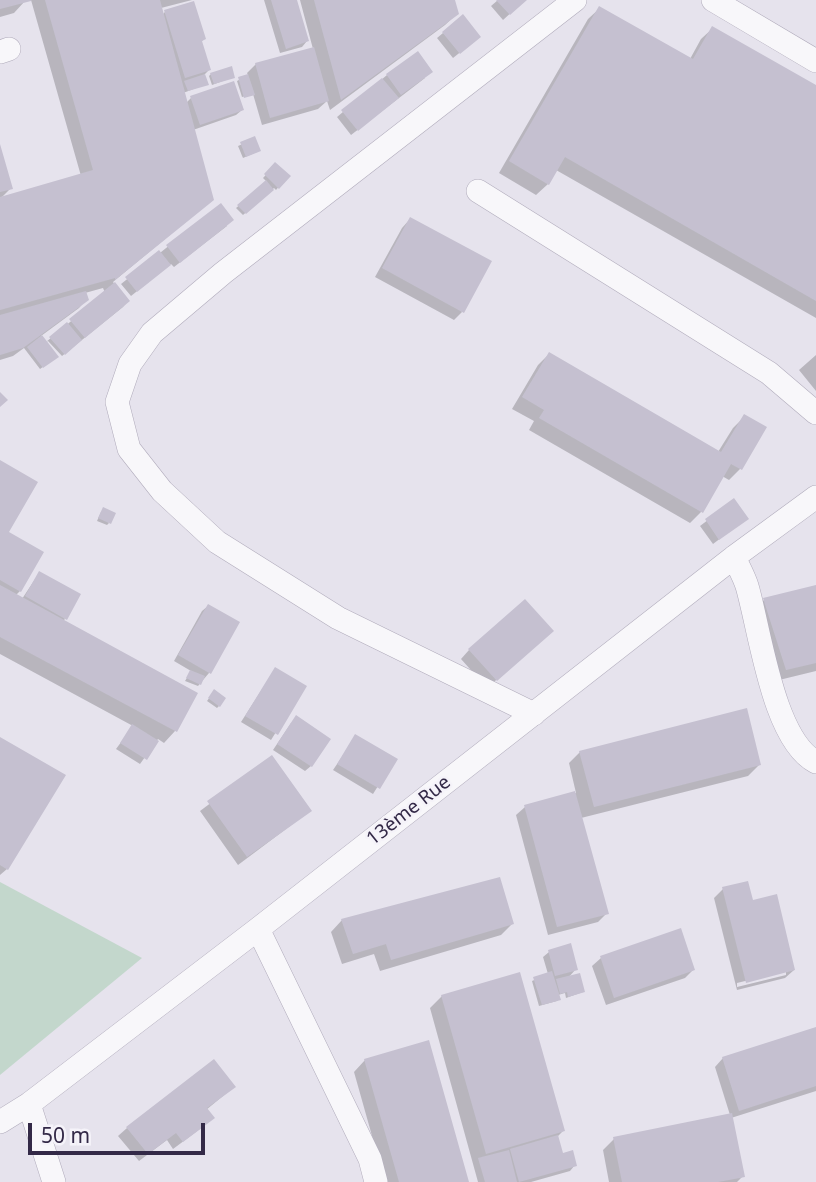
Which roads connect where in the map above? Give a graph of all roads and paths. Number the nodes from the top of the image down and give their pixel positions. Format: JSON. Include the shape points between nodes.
{"nodes":[{"id":1,"x":575,"y":0,"type":"edge"},
{"id":2,"x":713,"y":0,"type":"edge"},
{"id":3,"x":816,"y":61,"type":"edge"},
{"id":4,"x":478,"y":191,"type":"dead end"},
{"id":5,"x":816,"y":413,"type":"edge"},
{"id":6,"x":816,"y":497,"type":"edge"},
{"id":7,"x":734,"y":557,"type":"junction"},
{"id":8,"x":534,"y":714,"type":"junction"},
{"id":9,"x":816,"y":762,"type":"edge"},
{"id":10,"x":258,"y":929,"type":"junction"},
{"id":11,"x":29,"y":1104,"type":"junction"},
{"id":12,"x":0,"y":1122,"type":"edge"},
{"id":13,"x":54,"y":1182,"type":"edge"},
{"id":14,"x":376,"y":1182,"type":"edge"}],
"edges":[{"from":1,"to":8,"type":"street","via":[[223,272],[152,333],[130,364],[117,402],[128,449],[162,491],[217,542],[338,618]]},
{"from":2,"to":3,"type":"street"},
{"from":4,"to":5,"type":"street","via":[[769,373]]},
{"from":6,"to":7,"type":"street","name":"13ème Rue"},
{"from":7,"to":8,"type":"street","name":"13ème Rue"},
{"from":7,"to":9,"type":"street","via":[[747,584],[761,652],[789,732],[800,751]]},
{"from":8,"to":10,"type":"street","name":"13ème Rue"},
{"from":10,"to":11,"type":"street","name":"13ème Rue"},
{"from":10,"to":14,"type":"street","via":[[370,1158]]},
{"from":11,"to":12,"type":"street","name":"13ème Rue"},
{"from":11,"to":13,"type":"street"}]}
